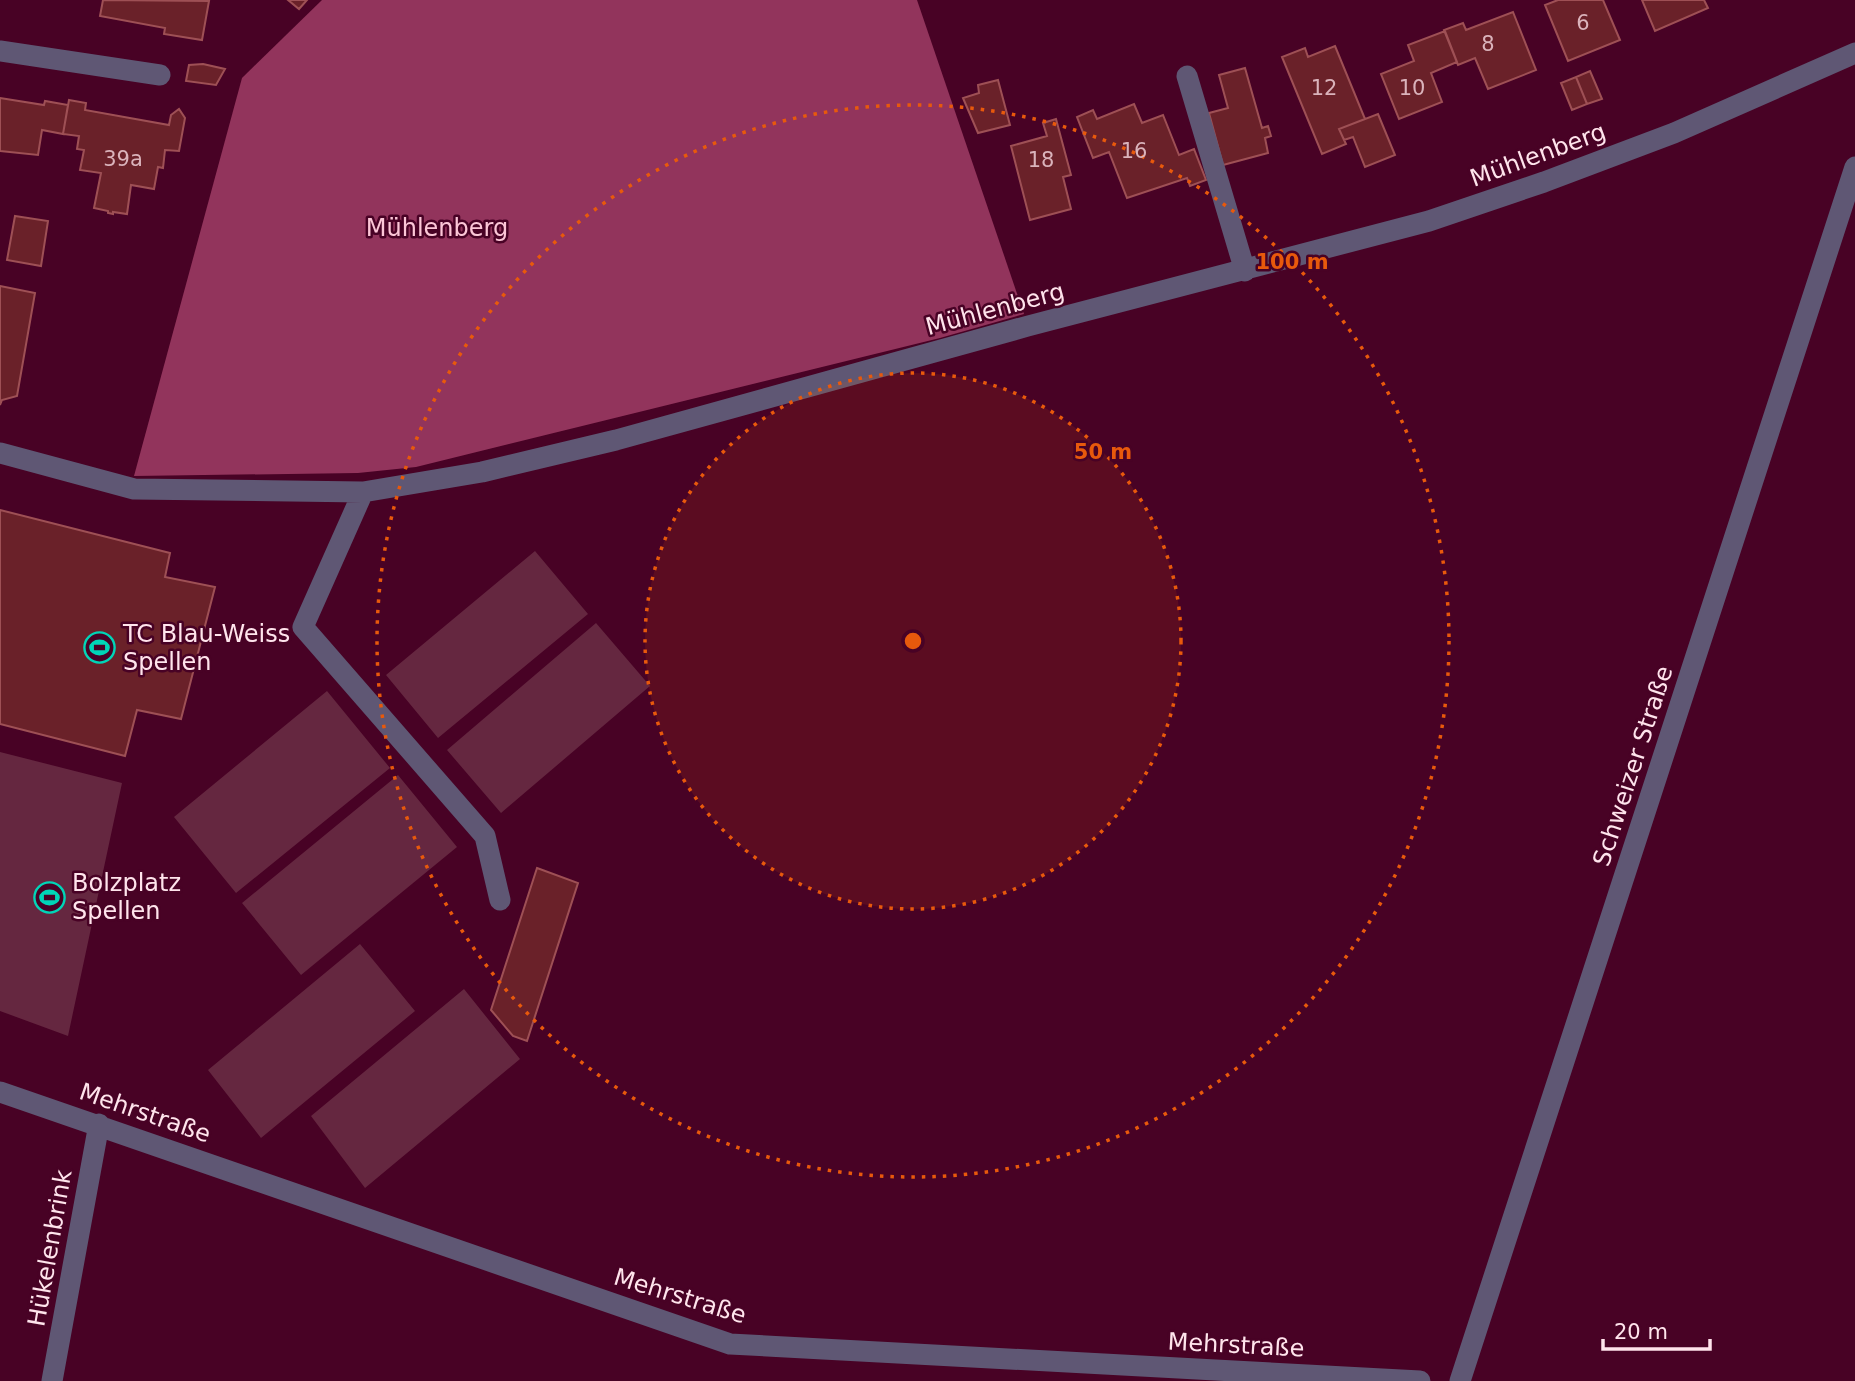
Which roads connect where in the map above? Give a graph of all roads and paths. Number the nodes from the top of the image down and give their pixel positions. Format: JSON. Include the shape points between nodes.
{"nodes":[{"id":1,"x":0,"y":51,"type":"edge"},
{"id":2,"x":1855,"y":53,"type":"edge"},
{"id":3,"x":160,"y":75,"type":"dead end"},
{"id":4,"x":1186,"y":76,"type":"dead end"},
{"id":5,"x":1855,"y":167,"type":"edge"},
{"id":6,"x":1245,"y":271,"type":"junction"},
{"id":7,"x":0,"y":453,"type":"edge"},
{"id":8,"x":363,"y":492,"type":"junction"},
{"id":9,"x":500,"y":900,"type":"dead end"},
{"id":10,"x":0,"y":1091,"type":"edge"},
{"id":11,"x":99,"y":1124,"type":"junction"},
{"id":12,"x":52,"y":1381,"type":"edge"},
{"id":13,"x":1420,"y":1381,"type":"edge"},
{"id":14,"x":1460,"y":1381,"type":"edge"}],
"edges":[{"from":1,"to":3,"type":"street"},
{"from":2,"to":6,"type":"street","name":"Mühlenberg","via":[[1674,133],[1544,182],[1429,220]]},
{"from":4,"to":6,"type":"street"},
{"from":5,"to":14,"type":"street","name":"Schweizer Straße"},
{"from":6,"to":8,"type":"street","name":"Mühlenberg","via":[[616,440],[482,472]]},
{"from":7,"to":8,"type":"street","name":"Mühlenberg","via":[[134,489]]},
{"from":8,"to":9,"type":"street","via":[[303,627],[485,836]]},
{"from":10,"to":11,"type":"street","name":"Mehrstraße"},
{"from":11,"to":12,"type":"street","name":"Hükelenbrink"},
{"from":11,"to":13,"type":"street","name":"Mehrstraße","via":[[730,1344]]}]}
